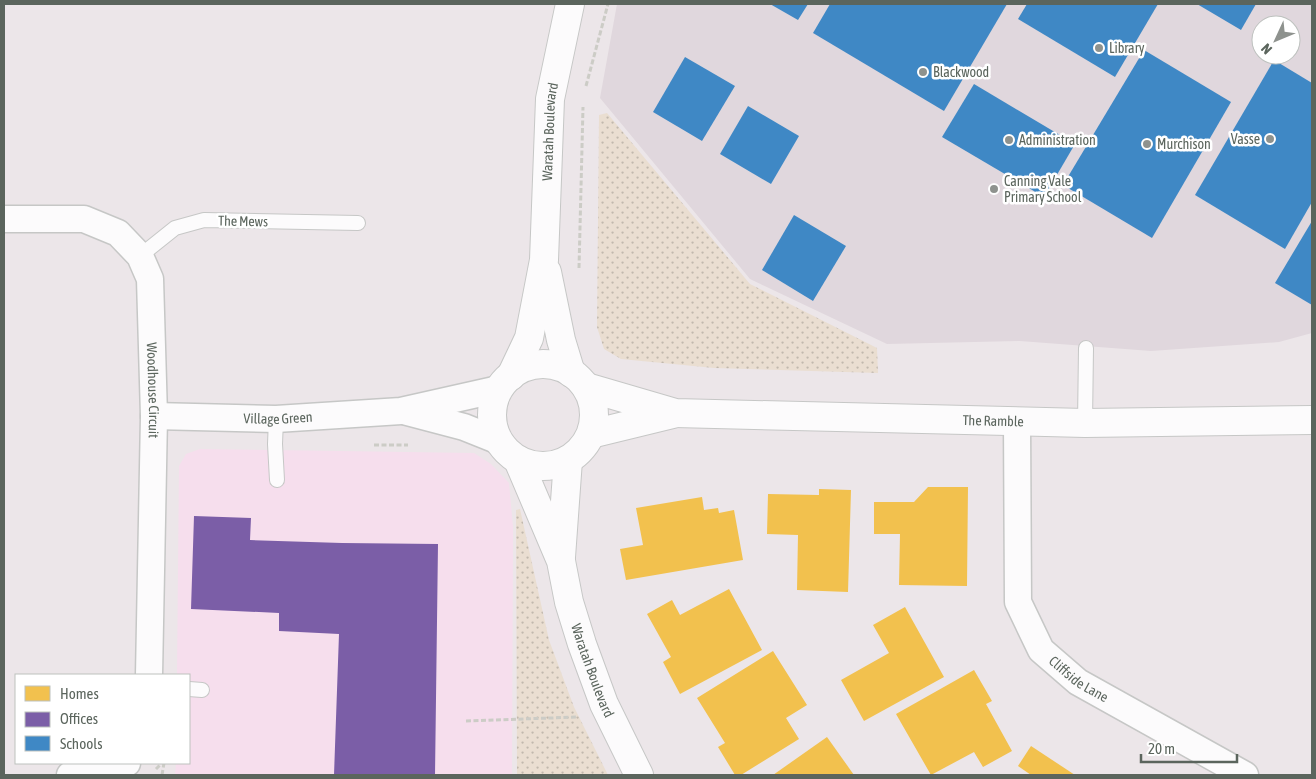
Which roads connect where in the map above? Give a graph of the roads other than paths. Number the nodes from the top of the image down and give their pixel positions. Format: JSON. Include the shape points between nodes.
{"nodes":[{"id":1,"x":570,"y":4,"type":"edge"},
{"id":2,"x":4,"y":219,"type":"edge"},
{"id":3,"x":358,"y":223,"type":"dead end"},
{"id":4,"x":140,"y":256,"type":"junction"},
{"id":5,"x":544,"y":260,"type":"junction"},
{"id":6,"x":1086,"y":348,"type":"dead end"},
{"id":7,"x":578,"y":380,"type":"junction"},
{"id":8,"x":505,"y":383,"type":"junction"},
{"id":9,"x":401,"y":411,"type":"junction"},
{"id":10,"x":675,"y":413,"type":"junction"},
{"id":11,"x":154,"y":416,"type":"junction"},
{"id":12,"x":276,"y":420,"type":"junction"},
{"id":13,"x":1312,"y":420,"type":"edge"},
{"id":14,"x":1017,"y":422,"type":"junction"},
{"id":15,"x":1084,"y":423,"type":"junction"},
{"id":16,"x":591,"y":434,"type":"junction"},
{"id":17,"x":499,"y":441,"type":"junction"},
{"id":18,"x":518,"y":460,"type":"junction"},
{"id":19,"x":568,"y":460,"type":"junction"},
{"id":20,"x":277,"y":480,"type":"dead end"},
{"id":21,"x":560,"y":561,"type":"junction"},
{"id":22,"x":149,"y":674,"type":"edge"},
{"id":23,"x":126,"y":764,"type":"edge"},
{"id":24,"x":70,"y":775,"type":"edge"},
{"id":25,"x":639,"y":775,"type":"edge"},
{"id":26,"x":1245,"y":775,"type":"edge"}],
"edges":[{"from":1,"to":5,"type":"street","name":"Waratah Boulevard","via":[[550,99]]},
{"from":2,"to":4,"type":"street","name":"Woodhouse Circuit","via":[[84,219],[118,233]]},
{"from":3,"to":4,"type":"lane","name":"The Mews","via":[[204,220],[175,228]]},
{"from":4,"to":11,"type":"street","name":"Woodhouse Circuit","via":[[150,279]]},
{"from":5,"to":7,"type":"street","name":"Waratah Boulevard","via":[[561,340]]},
{"from":5,"to":8,"type":"street","name":"Waratah Boulevard","via":[[529,338]]},
{"from":6,"to":15,"type":"lane"},
{"from":7,"to":8,"type":"street","via":[[556,366],[540,364],[525,368]]},
{"from":7,"to":10,"type":"street","name":"The Ramble"},
{"from":7,"to":16,"type":"street","name":"Waratah Boulevard","via":[[593,402]]},
{"from":8,"to":9,"type":"street","name":"Village Green"},
{"from":8,"to":17,"type":"street","name":"Waratah Boulevard","via":[[494,402],[492,415]]},
{"from":9,"to":12,"type":"street","name":"Village Green"},
{"from":9,"to":17,"type":"street","name":"Village Green","via":[[464,427]]},
{"from":10,"to":14,"type":"street","name":"The Ramble"},
{"from":10,"to":16,"type":"street","name":"The Ramble"},
{"from":11,"to":12,"type":"street","name":"Village Green"},
{"from":11,"to":22,"type":"street","name":"Woodhouse Circuit"},
{"from":12,"to":20,"type":"lane"},
{"from":13,"to":15,"type":"street","name":"The Ramble"},
{"from":14,"to":15,"type":"street","name":"The Ramble"},
{"from":14,"to":26,"type":"street","name":"Cliffside Lane","via":[[1018,602],[1042,650],[1078,682]]},
{"from":16,"to":19,"type":"street","via":[[582,449]]},
{"from":17,"to":18,"type":"street","name":"Waratah Boulevard"},
{"from":18,"to":19,"type":"street","via":[[534,466],[552,466]]},
{"from":18,"to":21,"type":"street","name":"Waratah Boulevard"},
{"from":19,"to":21,"type":"street","name":"Waratah Boulevard"},
{"from":21,"to":25,"type":"street","name":"Waratah Boulevard","via":[[569,602],[604,704]]},
{"from":23,"to":24,"type":"street","via":[[114,773]]}]}
